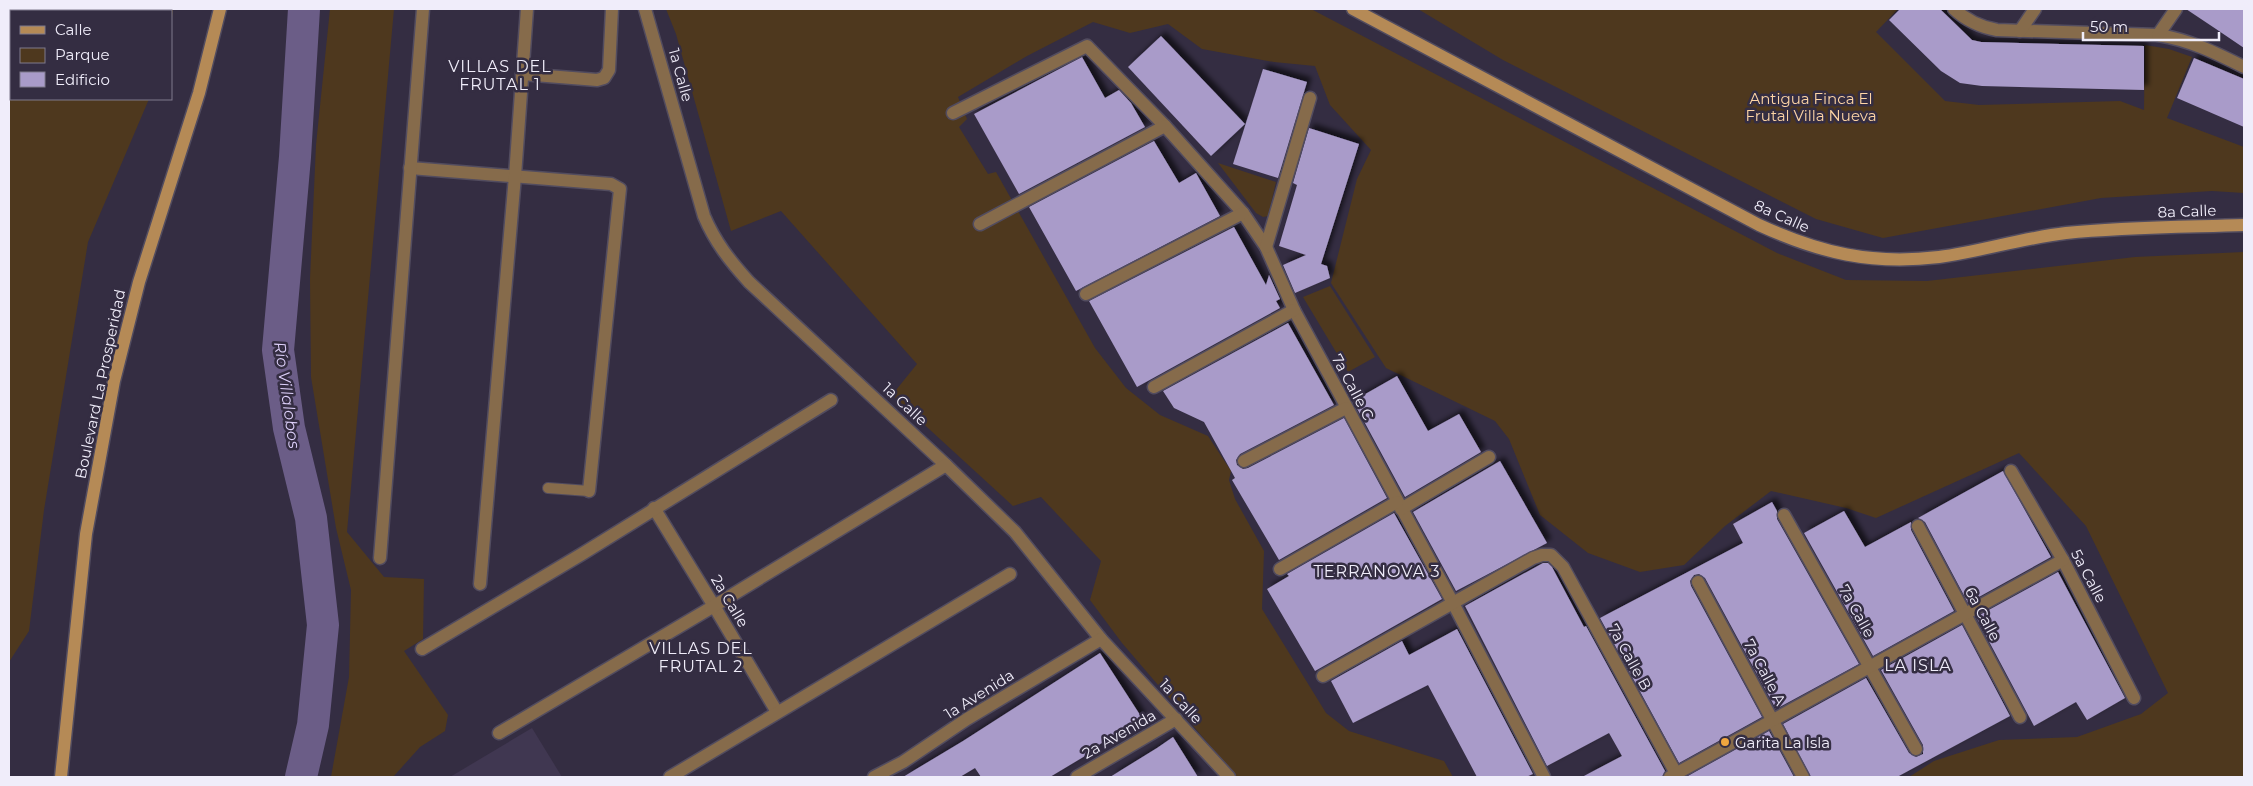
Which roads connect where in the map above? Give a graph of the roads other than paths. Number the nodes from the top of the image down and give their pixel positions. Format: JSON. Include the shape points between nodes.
{"nodes":[{"id":1,"x":220,"y":9,"type":"edge"},
{"id":2,"x":423,"y":9,"type":"edge"},
{"id":3,"x":526,"y":9,"type":"edge"},
{"id":4,"x":612,"y":9,"type":"edge"},
{"id":5,"x":645,"y":9,"type":"edge"},
{"id":6,"x":1353,"y":9,"type":"edge"},
{"id":7,"x":1954,"y":9,"type":"edge"},
{"id":8,"x":2035,"y":9,"type":"edge"},
{"id":9,"x":2176,"y":9,"type":"edge"},
{"id":10,"x":2020,"y":31,"type":"junction"},
{"id":11,"x":2158,"y":35,"type":"junction"},
{"id":12,"x":2244,"y":67,"type":"edge"},
{"id":13,"x":522,"y":74,"type":"junction"},
{"id":14,"x":1310,"y":98,"type":"dead end"},
{"id":15,"x":953,"y":113,"type":"dead end"},
{"id":16,"x":1164,"y":126,"type":"junction"},
{"id":17,"x":410,"y":168,"type":"junction"},
{"id":18,"x":515,"y":176,"type":"junction"},
{"id":19,"x":1243,"y":213,"type":"junction"},
{"id":20,"x":980,"y":224,"type":"dead end"},
{"id":21,"x":2244,"y":225,"type":"edge"},
{"id":22,"x":1266,"y":247,"type":"junction"},
{"id":23,"x":1086,"y":294,"type":"dead end"},
{"id":24,"x":1294,"y":310,"type":"junction"},
{"id":25,"x":1154,"y":387,"type":"dead end"},
{"id":26,"x":831,"y":400,"type":"dead end"},
{"id":27,"x":1346,"y":408,"type":"junction"},
{"id":28,"x":1490,"y":457,"type":"dead end"},
{"id":29,"x":1244,"y":461,"type":"dead end"},
{"id":30,"x":946,"y":465,"type":"junction"},
{"id":31,"x":2011,"y":471,"type":"dead end"},
{"id":32,"x":548,"y":488,"type":"dead end"},
{"id":33,"x":589,"y":491,"type":"joint"},
{"id":34,"x":1400,"y":506,"type":"junction"},
{"id":35,"x":654,"y":508,"type":"junction"},
{"id":36,"x":1784,"y":515,"type":"dead end"},
{"id":37,"x":1918,"y":526,"type":"dead end"},
{"id":38,"x":380,"y":558,"type":"dead end"},
{"id":39,"x":2063,"y":560,"type":"junction"},
{"id":40,"x":1280,"y":569,"type":"dead end"},
{"id":41,"x":1010,"y":574,"type":"dead end"},
{"id":42,"x":1698,"y":582,"type":"dead end"},
{"id":43,"x":480,"y":584,"type":"dead end"},
{"id":44,"x":1453,"y":603,"type":"junction"},
{"id":45,"x":714,"y":606,"type":"junction"},
{"id":46,"x":1965,"y":614,"type":"junction"},
{"id":47,"x":1101,"y":639,"type":"junction"},
{"id":48,"x":422,"y":649,"type":"dead end"},
{"id":49,"x":1870,"y":667,"type":"junction"},
{"id":50,"x":1323,"y":676,"type":"dead end"},
{"id":51,"x":2134,"y":698,"type":"dead end"},
{"id":52,"x":777,"y":712,"type":"junction"},
{"id":53,"x":2020,"y":717,"type":"dead end"},
{"id":54,"x":1176,"y":719,"type":"junction"},
{"id":55,"x":1772,"y":720,"type":"junction"},
{"id":56,"x":499,"y":733,"type":"dead end"},
{"id":57,"x":1916,"y":749,"type":"dead end"},
{"id":58,"x":1675,"y":776,"type":"edge"},
{"id":59,"x":62,"y":777,"type":"edge"},
{"id":60,"x":670,"y":777,"type":"edge"},
{"id":61,"x":874,"y":777,"type":"edge"},
{"id":62,"x":1077,"y":777,"type":"edge"},
{"id":63,"x":1229,"y":777,"type":"edge"},
{"id":64,"x":1544,"y":777,"type":"edge"},
{"id":65,"x":1803,"y":777,"type":"edge"}],
"edges":[{"from":1,"to":59,"type":"main road","name":"Boulevard La Prosperidad","via":[[199,93],[140,282],[114,381],[86,534]]},
{"from":2,"to":17,"type":"street"},
{"from":3,"to":13,"type":"street"},
{"from":4,"to":13,"type":"street","via":[[609,70],[604,78]]},
{"from":5,"to":30,"type":"street","name":"1a Calle","via":[[692,180],[704,216],[720,248],[749,282]]},
{"from":6,"to":21,"type":"main road","name":"8a Calle","via":[[1759,225],[1801,243],[1842,255],[1887,261],[1940,257],[2066,233]]},
{"from":7,"to":10,"type":"street","via":[[1979,26]]},
{"from":8,"to":10,"type":"street"},
{"from":9,"to":11,"type":"street"},
{"from":10,"to":11,"type":"street"},
{"from":11,"to":12,"type":"street","via":[[2200,46]]},
{"from":13,"to":18,"type":"street"},
{"from":14,"to":22,"type":"street"},
{"from":15,"to":16,"type":"street","name":"7a Calle C","via":[[1087,46]]},
{"from":16,"to":19,"type":"street","name":"7a Calle C"},
{"from":16,"to":20,"type":"street"},
{"from":17,"to":18,"type":"street"},
{"from":17,"to":38,"type":"street"},
{"from":18,"to":33,"type":"street","via":[[612,184],[620,189]]},
{"from":18,"to":43,"type":"street"},
{"from":19,"to":22,"type":"street","name":"7a Calle C"},
{"from":19,"to":23,"type":"street"},
{"from":22,"to":24,"type":"street","name":"7a Calle C"},
{"from":24,"to":25,"type":"street"},
{"from":24,"to":27,"type":"street","name":"7a Calle C"},
{"from":26,"to":35,"type":"street"},
{"from":27,"to":29,"type":"street"},
{"from":27,"to":34,"type":"street","name":"7a Calle C"},
{"from":28,"to":34,"type":"street"},
{"from":30,"to":45,"type":"street"},
{"from":30,"to":47,"type":"street","name":"1a Calle","via":[[1015,532]]},
{"from":31,"to":39,"type":"street","name":"5a Calle"},
{"from":32,"to":33,"type":"lane"},
{"from":34,"to":40,"type":"street"},
{"from":34,"to":44,"type":"street","name":"7a Calle C"},
{"from":35,"to":45,"type":"street","name":"2a Calle"},
{"from":35,"to":48,"type":"street"},
{"from":36,"to":49,"type":"street","name":"7a Calle"},
{"from":37,"to":46,"type":"street","name":"6a Calle"},
{"from":39,"to":46,"type":"street"},
{"from":39,"to":51,"type":"street","name":"5a Calle"},
{"from":41,"to":52,"type":"street"},
{"from":42,"to":55,"type":"street","name":"7a Calle A"},
{"from":44,"to":50,"type":"street"},
{"from":44,"to":58,"type":"street","name":"7a Calle B","via":[[1534,558],[1550,556],[1563,567]]},
{"from":44,"to":64,"type":"street","name":"7a Calle C"},
{"from":45,"to":52,"type":"street","name":"2a Calle"},
{"from":45,"to":56,"type":"street"},
{"from":46,"to":49,"type":"street"},
{"from":46,"to":53,"type":"street","name":"6a Calle"},
{"from":47,"to":54,"type":"street","name":"1a Calle"},
{"from":47,"to":61,"type":"street","name":"1a Avenida"},
{"from":49,"to":55,"type":"street"},
{"from":49,"to":57,"type":"street","name":"7a Calle"},
{"from":52,"to":60,"type":"street"},
{"from":54,"to":62,"type":"street","name":"2a Avenida"},
{"from":54,"to":63,"type":"street","name":"1a Calle"},
{"from":55,"to":58,"type":"street"},
{"from":55,"to":65,"type":"street","name":"7a Calle A"}]}
